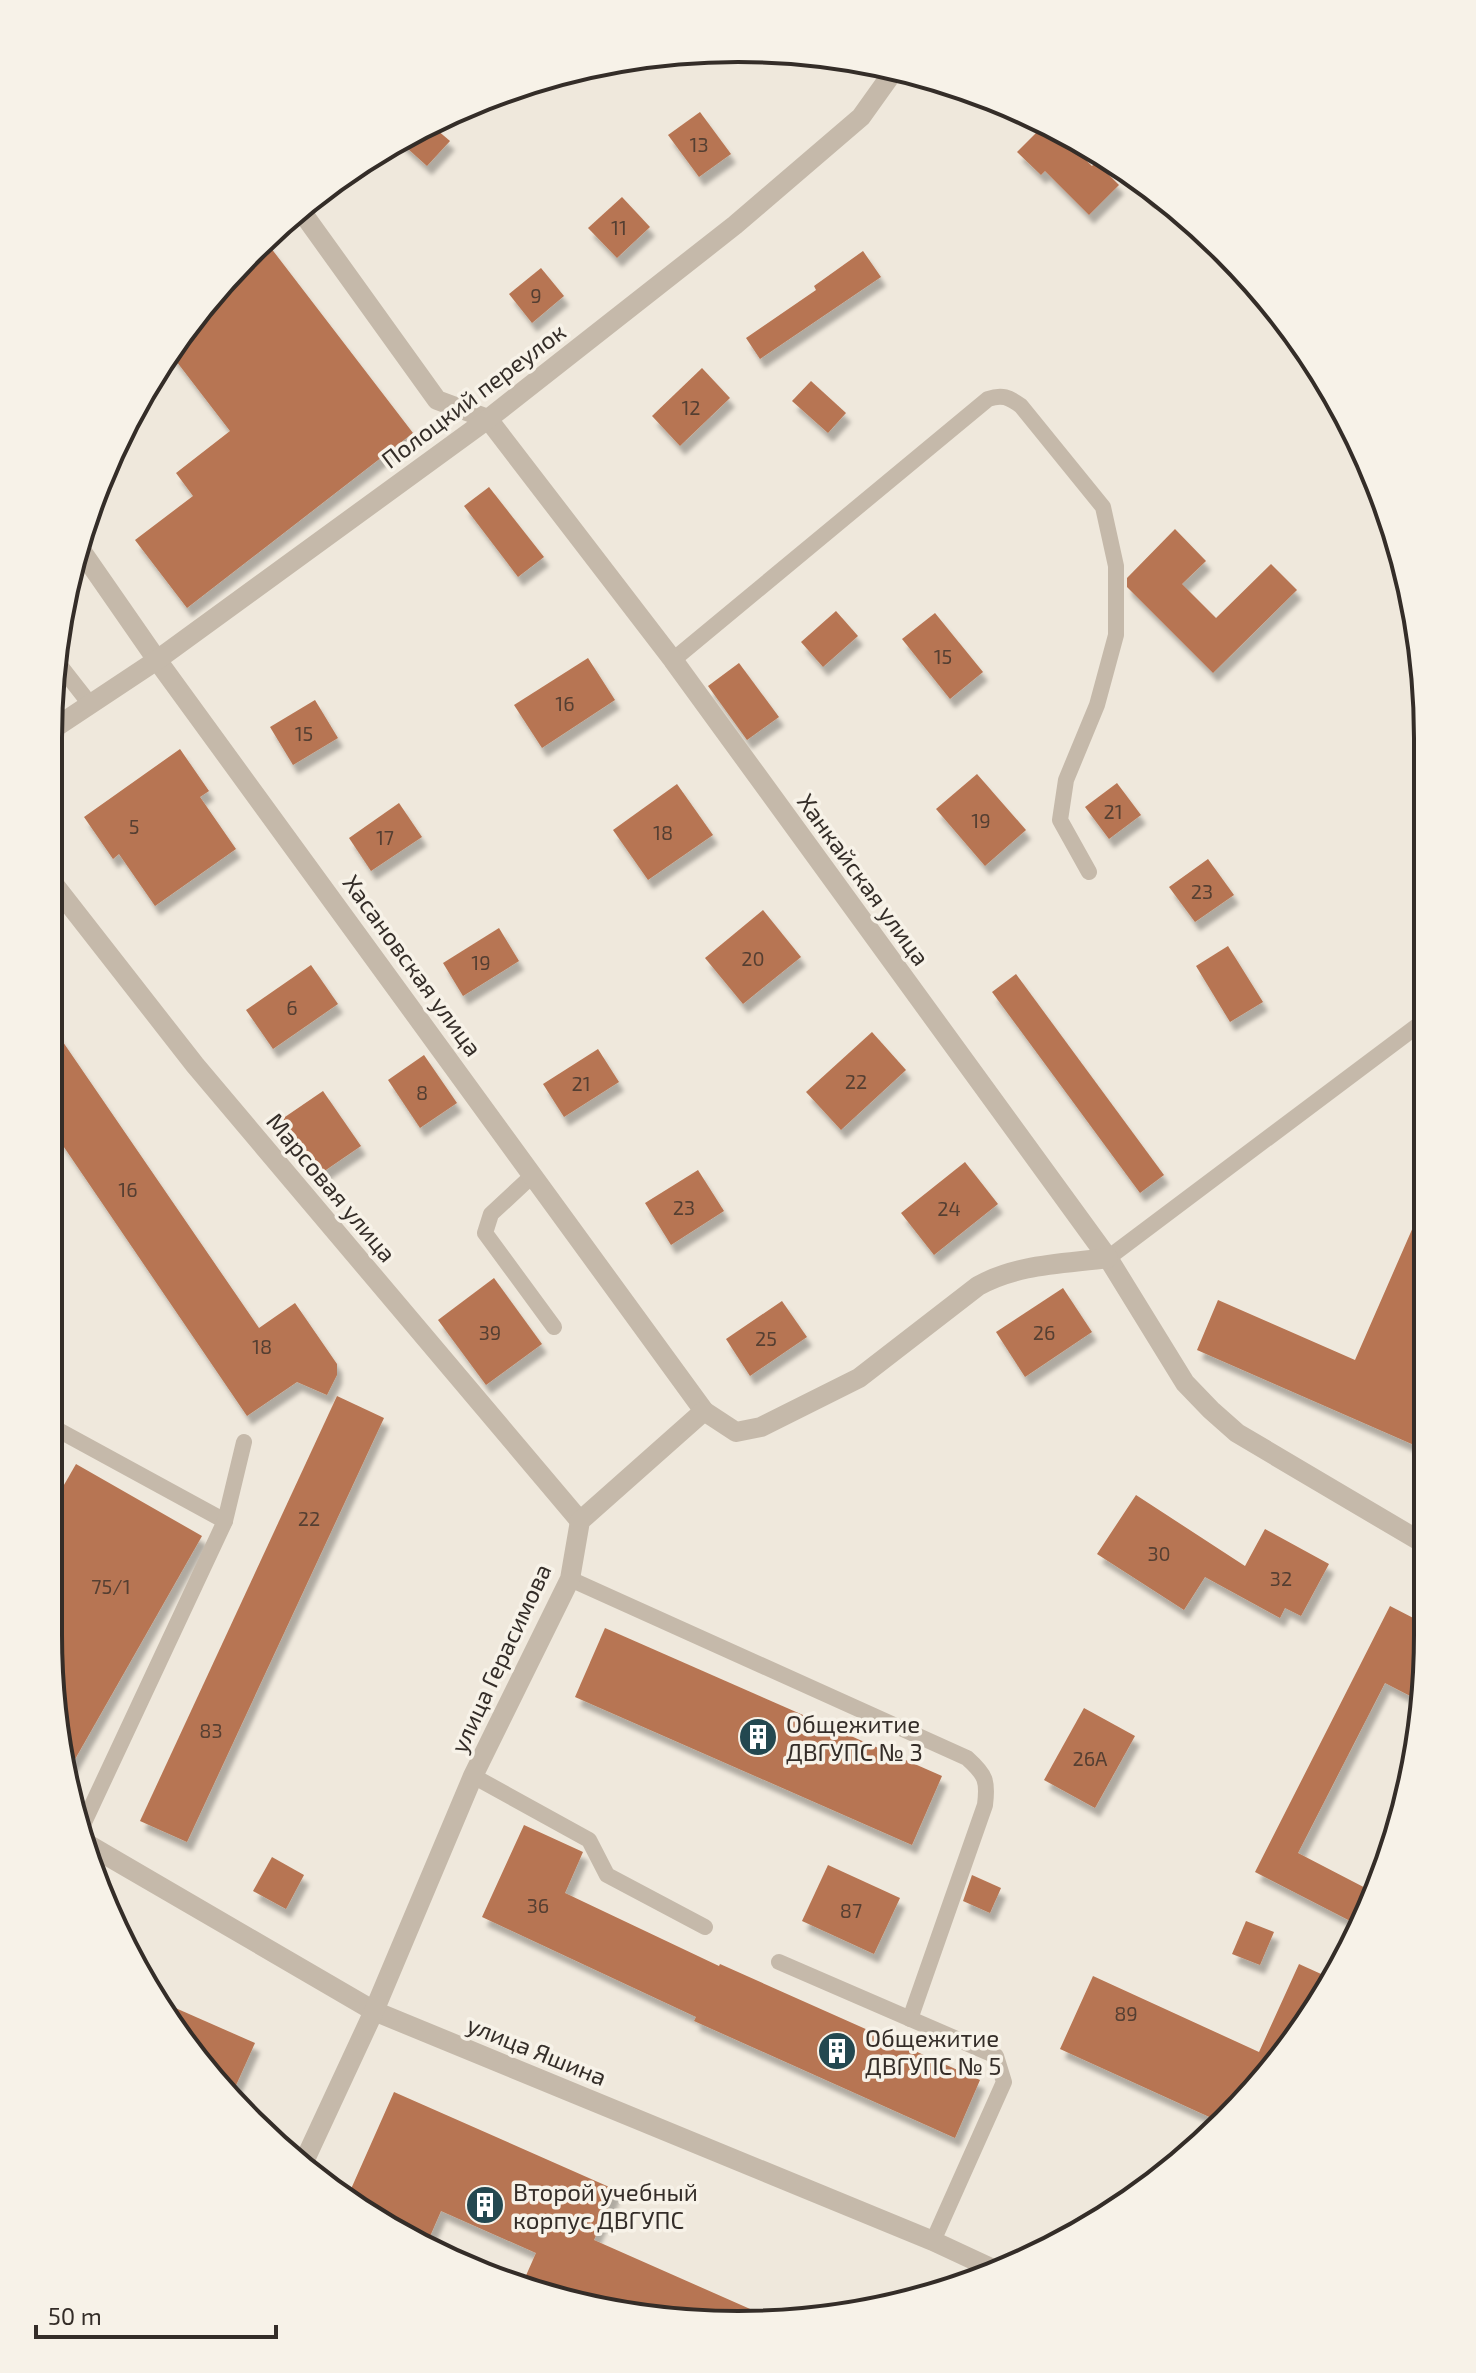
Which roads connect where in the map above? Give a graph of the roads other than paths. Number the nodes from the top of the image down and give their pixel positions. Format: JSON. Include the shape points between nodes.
{"nodes":[{"id":1,"x":888,"y":79,"type":"edge"},
{"id":2,"x":306,"y":218,"type":"edge"},
{"id":3,"x":488,"y":419,"type":"junction"},
{"id":4,"x":86,"y":558,"type":"edge"},
{"id":5,"x":157,"y":660,"type":"junction"},
{"id":6,"x":673,"y":660,"type":"junction"},
{"id":7,"x":65,"y":673,"type":"edge"},
{"id":8,"x":90,"y":704,"type":"junction"},
{"id":9,"x":62,"y":723,"type":"edge"},
{"id":10,"x":1089,"y":872,"type":"dead end"},
{"id":11,"x":62,"y":895,"type":"edge"},
{"id":12,"x":1414,"y":1028,"type":"edge"},
{"id":13,"x":533,"y":1175,"type":"junction"},
{"id":14,"x":1108,"y":1258,"type":"junction"},
{"id":15,"x":554,"y":1327,"type":"dead end"},
{"id":16,"x":704,"y":1411,"type":"junction"},
{"id":17,"x":62,"y":1432,"type":"edge"},
{"id":18,"x":244,"y":1442,"type":"dead end"},
{"id":19,"x":225,"y":1521,"type":"junction"},
{"id":20,"x":580,"y":1521,"type":"junction"},
{"id":21,"x":1414,"y":1531,"type":"edge"},
{"id":22,"x":570,"y":1579,"type":"junction"},
{"id":23,"x":473,"y":1776,"type":"junction"},
{"id":24,"x":87,"y":1816,"type":"edge"},
{"id":25,"x":97,"y":1850,"type":"edge"},
{"id":26,"x":705,"y":1927,"type":"dead end"},
{"id":27,"x":779,"y":1962,"type":"dead end"},
{"id":28,"x":374,"y":2011,"type":"junction"},
{"id":29,"x":910,"y":2019,"type":"junction"},
{"id":30,"x":307,"y":2155,"type":"edge"},
{"id":31,"x":933,"y":2241,"type":"junction"},
{"id":32,"x":984,"y":2265,"type":"edge"}],
"edges":[{"from":1,"to":3,"type":"street","name":"Полоцкий переулок","via":[[861,117],[746,216]]},
{"from":2,"to":3,"type":"street","via":[[437,400]]},
{"from":3,"to":5,"type":"street","name":"Полоцкий переулок"},
{"from":3,"to":6,"type":"street","name":"Ханкайская улица"},
{"from":4,"to":5,"type":"street","name":"Хасановская улица"},
{"from":5,"to":8,"type":"street","name":"Полоцкий переулок"},
{"from":5,"to":13,"type":"street","name":"Хасановская улица"},
{"from":6,"to":10,"type":"lane","via":[[988,399],[1009,398],[1103,507],[1116,566],[1116,635],[1097,705],[1066,780],[1060,820]]},
{"from":6,"to":14,"type":"street","name":"Ханкайская улица"},
{"from":7,"to":8,"type":"lane"},
{"from":8,"to":9,"type":"street","name":"Полоцкий переулок"},
{"from":11,"to":20,"type":"street","name":"Марсовая улица","via":[[195,1065]]},
{"from":12,"to":14,"type":"lane"},
{"from":13,"to":15,"type":"lane","via":[[491,1214],[485,1233]]},
{"from":13,"to":16,"type":"street","name":"Хасановская улица"},
{"from":14,"to":16,"type":"street","via":[[996,1276],[859,1378],[761,1427],[736,1432]]},
{"from":14,"to":21,"type":"street","name":"Ханкайская улица","via":[[1185,1383],[1211,1410],[1237,1433]]},
{"from":16,"to":20,"type":"street"},
{"from":17,"to":19,"type":"lane"},
{"from":18,"to":19,"type":"lane"},
{"from":19,"to":24,"type":"lane"},
{"from":20,"to":22,"type":"street","name":"улица Герасимова"},
{"from":22,"to":23,"type":"street","name":"улица Герасимова"},
{"from":22,"to":29,"type":"lane","via":[[967,1758],[981,1771],[987,1786],[985,1805]]},
{"from":23,"to":26,"type":"lane","via":[[589,1840],[607,1875]]},
{"from":23,"to":28,"type":"street","name":"улица Герасимова"},
{"from":25,"to":28,"type":"street","name":"улица Яшина"},
{"from":27,"to":29,"type":"lane"},
{"from":28,"to":30,"type":"street","name":"улица Герасимова"},
{"from":28,"to":31,"type":"street","name":"улица Яшина"},
{"from":29,"to":31,"type":"lane","via":[[996,2056],[1004,2082]]},
{"from":31,"to":32,"type":"street","name":"улица Яшина"}]}
